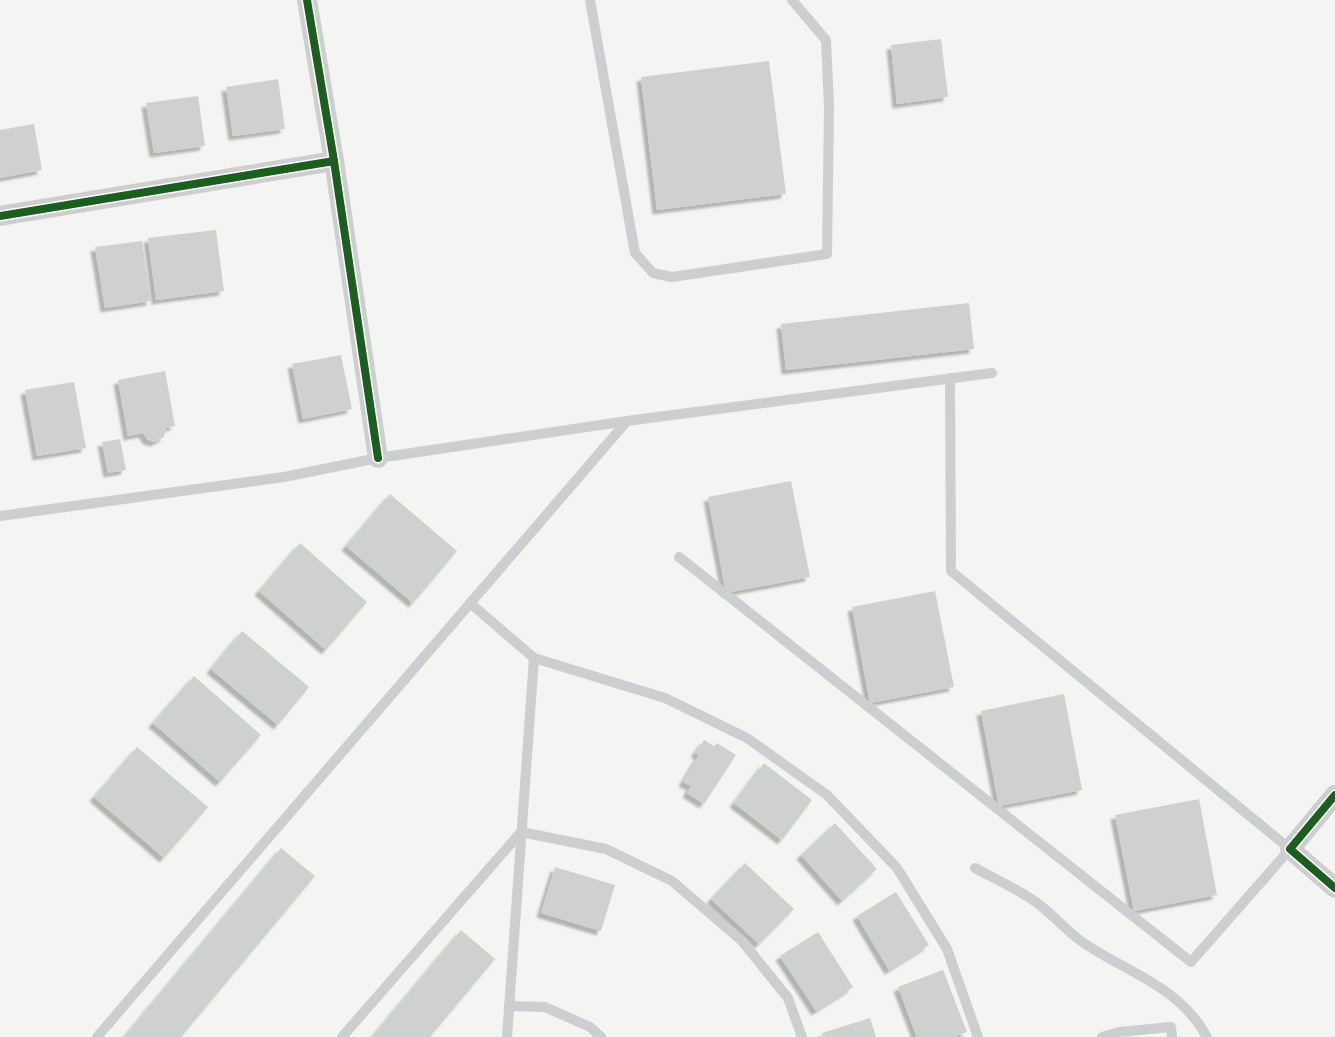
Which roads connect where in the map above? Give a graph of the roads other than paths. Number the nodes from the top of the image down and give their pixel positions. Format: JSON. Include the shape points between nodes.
{"nodes":[{"id":1,"x":307,"y":0,"type":"edge"},
{"id":2,"x":590,"y":0,"type":"edge"},
{"id":3,"x":792,"y":0,"type":"edge"},
{"id":4,"x":334,"y":161,"type":"junction"},
{"id":5,"x":0,"y":216,"type":"edge"},
{"id":6,"x":992,"y":373,"type":"dead end"},
{"id":7,"x":950,"y":378,"type":"junction"},
{"id":8,"x":628,"y":421,"type":"junction"},
{"id":9,"x":378,"y":458,"type":"junction"},
{"id":10,"x":0,"y":516,"type":"edge"},
{"id":11,"x":679,"y":557,"type":"dead end"},
{"id":12,"x":470,"y":603,"type":"junction"},
{"id":13,"x":534,"y":658,"type":"junction"},
{"id":14,"x":1335,"y":795,"type":"edge"},
{"id":15,"x":522,"y":832,"type":"junction"},
{"id":16,"x":1290,"y":849,"type":"junction"},
{"id":17,"x":975,"y":868,"type":"dead end"},
{"id":18,"x":1335,"y":888,"type":"edge"},
{"id":19,"x":509,"y":1006,"type":"junction"},
{"id":20,"x":97,"y":1037,"type":"edge"},
{"id":21,"x":342,"y":1037,"type":"edge"},
{"id":22,"x":507,"y":1037,"type":"edge"},
{"id":23,"x":601,"y":1037,"type":"edge"},
{"id":24,"x":802,"y":1037,"type":"edge"},
{"id":25,"x":978,"y":1037,"type":"edge"},
{"id":26,"x":1102,"y":1037,"type":"edge"},
{"id":27,"x":1172,"y":1037,"type":"edge"},
{"id":28,"x":1206,"y":1037,"type":"edge"}],
"edges":[{"from":1,"to":4,"type":"street"},
{"from":2,"to":3,"type":"lane","via":[[635,252],[653,273],[672,277],[827,254],[829,107],[826,40]]},
{"from":4,"to":5,"type":"street"},
{"from":4,"to":9,"type":"street"},
{"from":6,"to":7,"type":"lane"},
{"from":7,"to":8,"type":"lane"},
{"from":7,"to":16,"type":"lane","via":[[951,571]]},
{"from":8,"to":9,"type":"lane"},
{"from":8,"to":12,"type":"lane"},
{"from":9,"to":10,"type":"lane","via":[[284,476]]},
{"from":11,"to":16,"type":"lane","via":[[1191,962]]},
{"from":12,"to":13,"type":"lane"},
{"from":12,"to":20,"type":"lane"},
{"from":13,"to":15,"type":"lane"},
{"from":13,"to":25,"type":"lane","via":[[665,698],[747,738],[827,795],[897,868],[947,949]]},
{"from":14,"to":16,"type":"street"},
{"from":15,"to":19,"type":"lane"},
{"from":15,"to":21,"type":"lane"},
{"from":15,"to":24,"type":"lane","via":[[606,849],[672,881],[742,941],[788,998]]},
{"from":16,"to":18,"type":"street"},
{"from":17,"to":28,"type":"lane","via":[[1040,905],[1080,941],[1179,1000]]},
{"from":19,"to":22,"type":"lane"},
{"from":19,"to":23,"type":"lane","via":[[545,1007],[590,1027]]},
{"from":26,"to":27,"type":"lane","via":[[1119,1032],[1171,1027]]}]}
